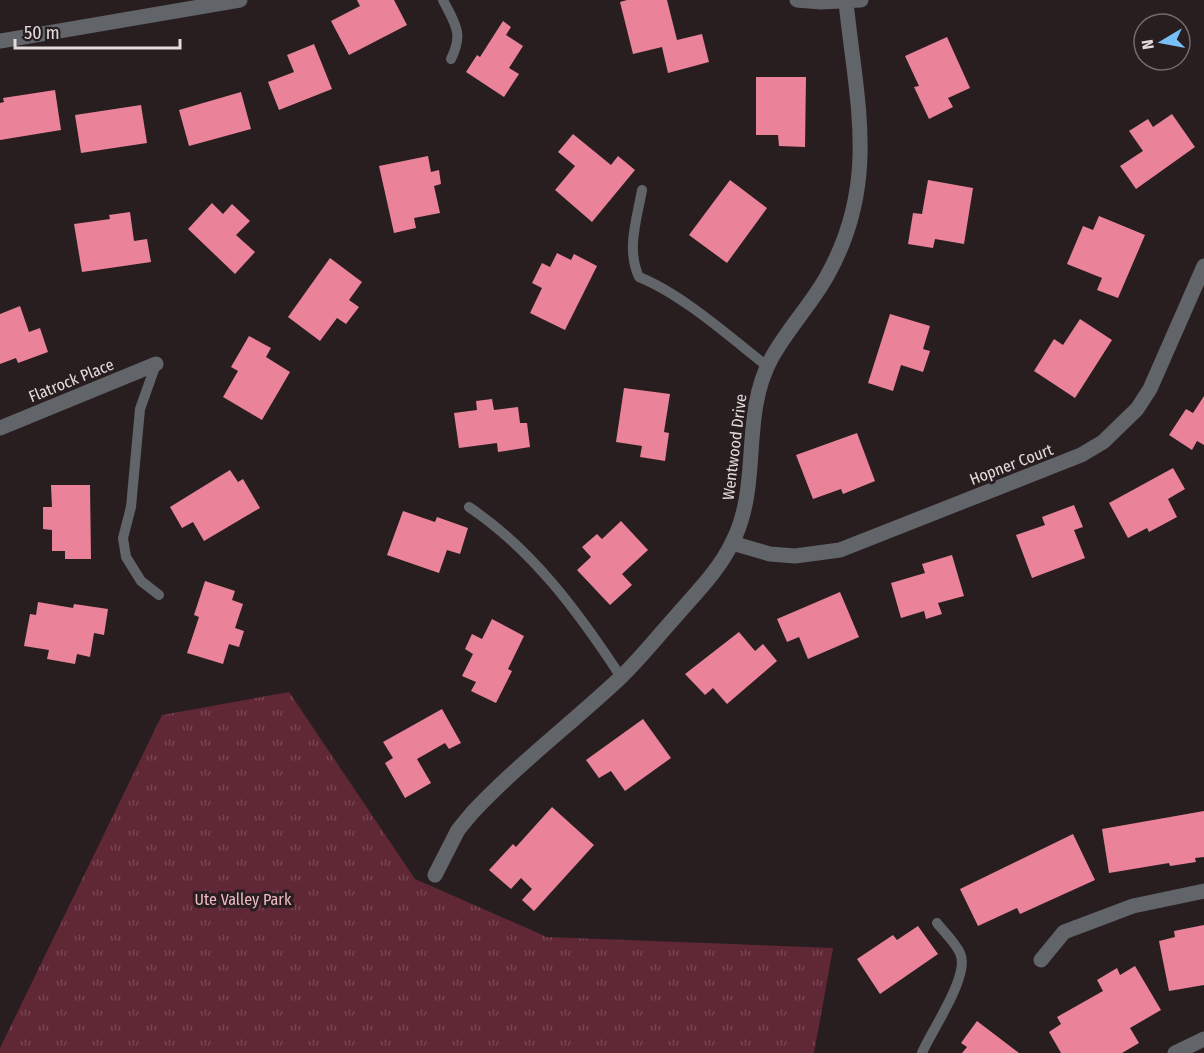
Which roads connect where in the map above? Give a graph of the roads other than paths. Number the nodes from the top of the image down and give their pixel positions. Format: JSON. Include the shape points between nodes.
{"nodes":[{"id":1,"x":240,"y":0,"type":"edge"},
{"id":2,"x":443,"y":0,"type":"edge"},
{"id":3,"x":797,"y":0,"type":"edge"},
{"id":4,"x":854,"y":1,"type":"edge"},
{"id":5,"x":0,"y":41,"type":"edge"},
{"id":6,"x":451,"y":59,"type":"dead end"},
{"id":7,"x":642,"y":190,"type":"dead end"},
{"id":8,"x":1204,"y":266,"type":"edge"},
{"id":9,"x":156,"y":364,"type":"joint"},
{"id":10,"x":768,"y":367,"type":"junction"},
{"id":11,"x":0,"y":428,"type":"edge"},
{"id":12,"x":469,"y":507,"type":"dead end"},
{"id":13,"x":732,"y":543,"type":"junction"},
{"id":14,"x":159,"y":595,"type":"dead end"},
{"id":15,"x":621,"y":677,"type":"junction"},
{"id":16,"x":435,"y":875,"type":"dead end"},
{"id":17,"x":1204,"y":891,"type":"edge"},
{"id":18,"x":937,"y":923,"type":"dead end"},
{"id":19,"x":1041,"y":960,"type":"dead end"},
{"id":20,"x":1204,"y":1039,"type":"edge"},
{"id":21,"x":922,"y":1053,"type":"edge"},
{"id":22,"x":1175,"y":1053,"type":"edge"}],
"edges":[{"from":1,"to":5,"type":"street"},
{"from":2,"to":6,"type":"lane","via":[[458,31],[459,43]]},
{"from":3,"to":4,"type":"street"},
{"from":4,"to":10,"type":"street","name":"Wentwood Drive","via":[[861,129],[859,186],[827,276]]},
{"from":7,"to":10,"type":"lane","via":[[632,249],[639,277],[653,282],[709,321]]},
{"from":8,"to":13,"type":"street","name":"Hopner Court","via":[[1150,389],[1137,409],[1103,442],[1081,455],[840,550],[795,556],[770,554]]},
{"from":9,"to":11,"type":"street","name":"Flatrock Place"},
{"from":9,"to":14,"type":"lane","via":[[140,409],[131,507],[123,538],[126,557],[141,580]]},
{"from":10,"to":13,"type":"street","name":"Wentwood Drive","via":[[756,399],[745,507]]},
{"from":12,"to":15,"type":"lane","via":[[501,529],[582,616]]},
{"from":13,"to":15,"type":"street","name":"Wentwood Drive","via":[[703,585]]},
{"from":15,"to":16,"type":"street","name":"Wentwood Drive","via":[[486,798],[458,830]]},
{"from":17,"to":19,"type":"street","via":[[1133,906],[1064,932]]},
{"from":18,"to":21,"type":"lane","via":[[963,963]]},
{"from":20,"to":22,"type":"street"}]}
